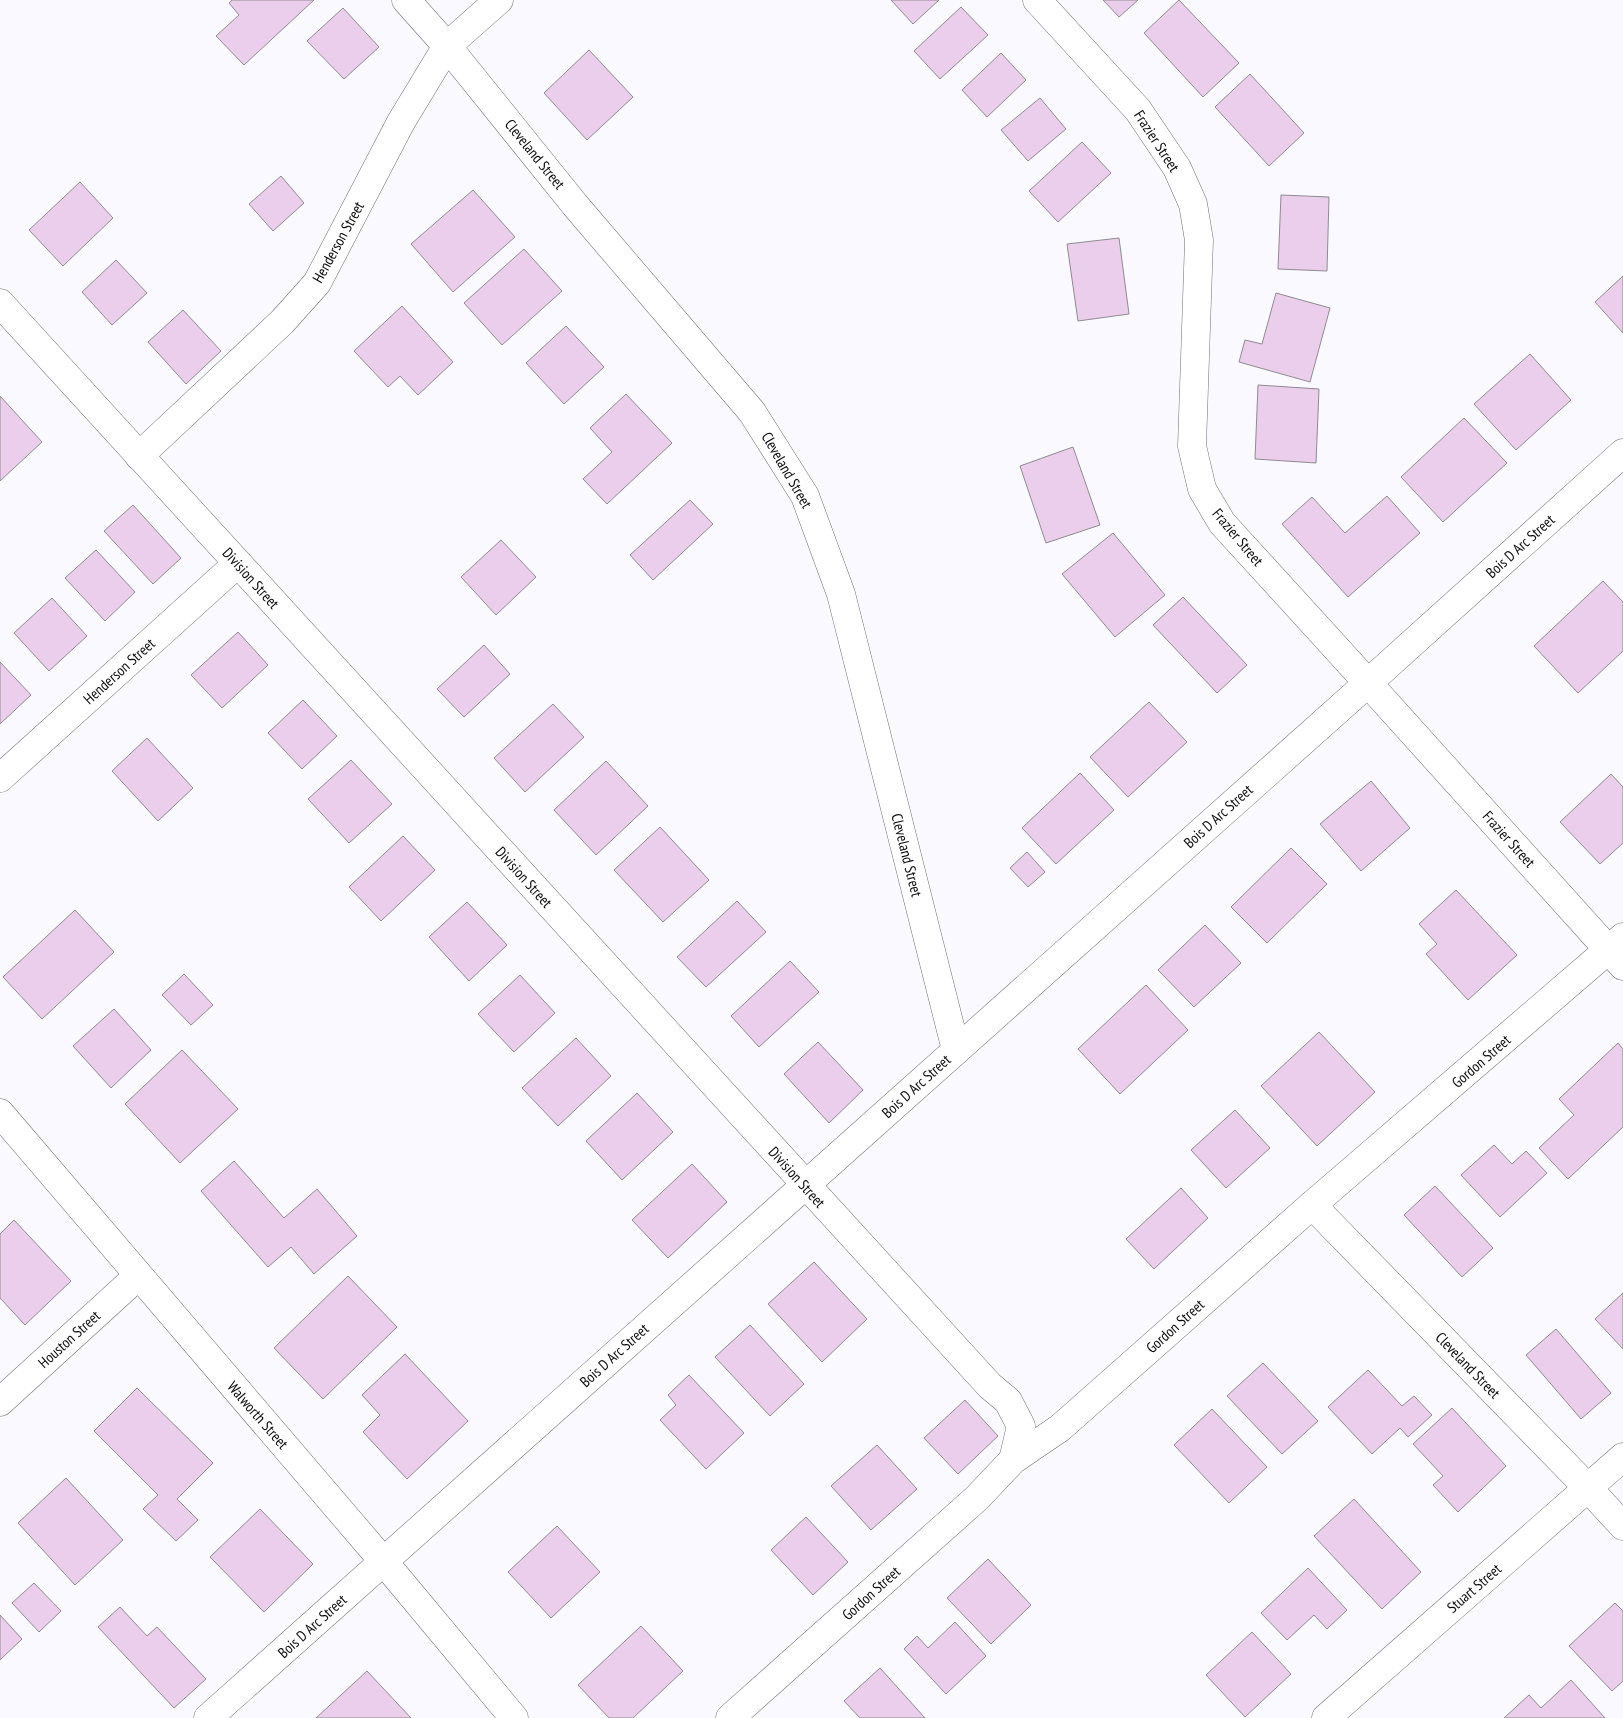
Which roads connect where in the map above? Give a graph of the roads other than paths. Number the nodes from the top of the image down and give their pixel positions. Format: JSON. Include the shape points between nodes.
{"nodes":[{"id":1,"x":406,"y":0,"type":"edge"},
{"id":2,"x":499,"y":0,"type":"edge"},
{"id":3,"x":1037,"y":0,"type":"edge"},
{"id":4,"x":447,"y":46,"type":"junction"},
{"id":5,"x":0,"y":303,"type":"edge"},
{"id":6,"x":1623,"y":453,"type":"edge"},
{"id":7,"x":139,"y":456,"type":"junction"},
{"id":8,"x":237,"y":564,"type":"junction"},
{"id":9,"x":1368,"y":683,"type":"junction"},
{"id":10,"x":0,"y":778,"type":"edge"},
{"id":11,"x":1618,"y":951,"type":"edge"},
{"id":12,"x":956,"y":1050,"type":"junction"},
{"id":13,"x":0,"y":1113,"type":"edge"},
{"id":14,"x":805,"y":1186,"type":"junction"},
{"id":15,"x":1312,"y":1205,"type":"junction"},
{"id":16,"x":138,"y":1276,"type":"junction"},
{"id":17,"x":0,"y":1402,"type":"edge"},
{"id":18,"x":1623,"y":1458,"type":"edge"},
{"id":19,"x":1014,"y":1460,"type":"junction"},
{"id":20,"x":1588,"y":1488,"type":"junction"},
{"id":21,"x":1623,"y":1526,"type":"edge"},
{"id":22,"x":384,"y":1562,"type":"junction"},
{"id":23,"x":208,"y":1718,"type":"edge"},
{"id":24,"x":514,"y":1718,"type":"edge"},
{"id":25,"x":730,"y":1718,"type":"edge"},
{"id":26,"x":1326,"y":1718,"type":"edge"}],
"edges":[{"from":1,"to":4,"type":"street","name":"Cleveland Street"},
{"from":2,"to":4,"type":"street","name":"Henderson Street"},
{"from":3,"to":9,"type":"street","name":"Frazier Street","via":[[1138,110],[1177,168],[1193,204],[1199,240],[1192,446],[1202,489],[1222,523]]},
{"from":4,"to":7,"type":"street","name":"Henderson Street","via":[[401,122],[317,283],[282,322]]},
{"from":4,"to":12,"type":"street","name":"Cleveland Street","via":[[576,205],[752,412],[805,496],[841,594]]},
{"from":5,"to":7,"type":"street","name":"Division Street"},
{"from":6,"to":9,"type":"street","name":"Bois D Arc Street"},
{"from":7,"to":8,"type":"street","name":"Division Street"},
{"from":8,"to":10,"type":"street","name":"Henderson Street"},
{"from":8,"to":14,"type":"street","name":"Division Street"},
{"from":9,"to":11,"type":"street","name":"Frazier Street"},
{"from":9,"to":12,"type":"street","name":"Bois D Arc Street"},
{"from":11,"to":15,"type":"street","name":"Gordon Street"},
{"from":12,"to":14,"type":"street","name":"Bois D Arc Street"},
{"from":13,"to":16,"type":"street","name":"Walworth Street"},
{"from":14,"to":19,"type":"street","name":"Division Street","via":[[990,1386],[1008,1401],[1021,1426]]},
{"from":14,"to":22,"type":"street","name":"Bois D Arc Street"},
{"from":15,"to":19,"type":"street","name":"Gordon Street","via":[[1060,1428]]},
{"from":15,"to":20,"type":"street","name":"Cleveland Street"},
{"from":16,"to":17,"type":"street","name":"Houston Street"},
{"from":16,"to":22,"type":"street","name":"Walworth Street"},
{"from":18,"to":20,"type":"street","name":"Stuart Street"},
{"from":19,"to":25,"type":"street","name":"Gordon Street","via":[[977,1498]]},
{"from":20,"to":21,"type":"street","name":"Cleveland Street"},
{"from":20,"to":26,"type":"street","name":"Stuart Street"},
{"from":22,"to":23,"type":"street","name":"Bois D Arc Street"},
{"from":22,"to":24,"type":"street","name":"Walworth Street"}]}
